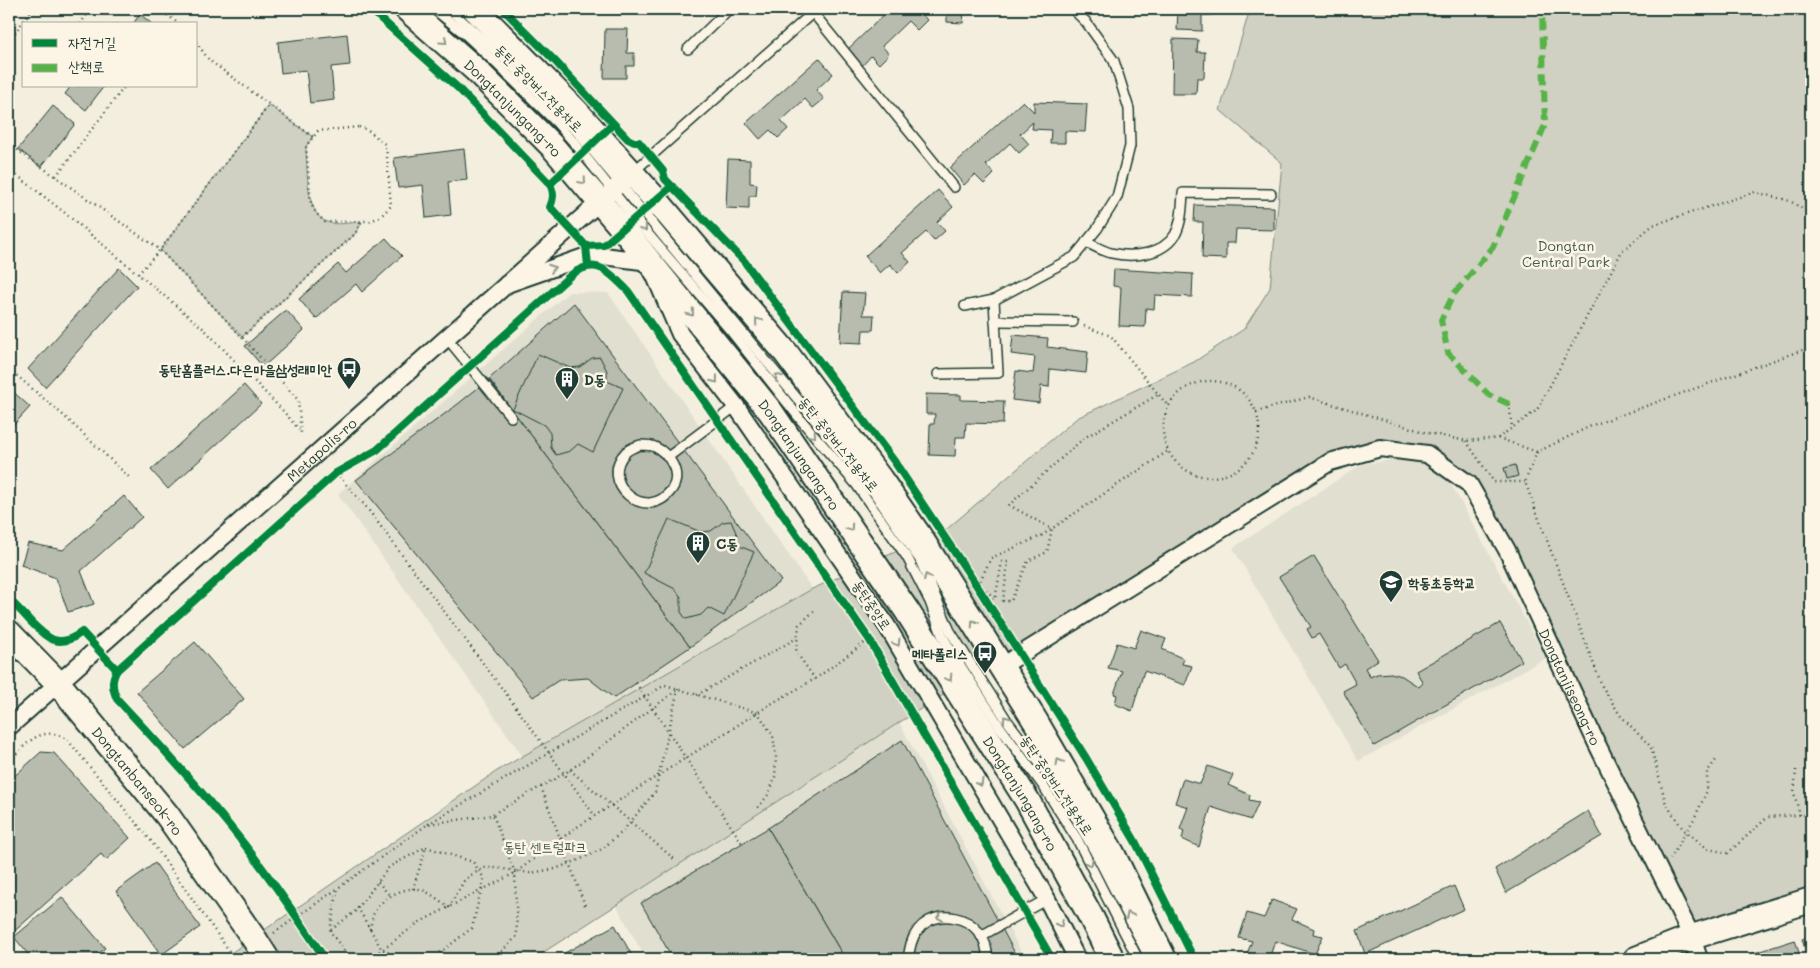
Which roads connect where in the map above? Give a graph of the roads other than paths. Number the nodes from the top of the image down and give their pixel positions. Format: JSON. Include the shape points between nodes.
{"nodes":[{"id":1,"x":408,"y":9,"type":"edge"},
{"id":2,"x":434,"y":9,"type":"edge"},
{"id":3,"x":449,"y":9,"type":"edge"},
{"id":4,"x":475,"y":9,"type":"edge"},
{"id":5,"x":729,"y":9,"type":"edge"},
{"id":6,"x":1073,"y":9,"type":"edge"},
{"id":7,"x":813,"y":10,"type":"edge"},
{"id":8,"x":688,"y":49,"type":"dead end"},
{"id":9,"x":616,"y":187,"type":"junction"},
{"id":10,"x":954,"y":187,"type":"dead end"},
{"id":11,"x":1271,"y":194,"type":"dead end"},
{"id":12,"x":1086,"y":242,"type":"junction"},
{"id":13,"x":649,"y":262,"type":"junction"},
{"id":14,"x":507,"y":284,"type":"junction"},
{"id":15,"x":994,"y":300,"type":"junction"},
{"id":16,"x":965,"y":306,"type":"dead end"},
{"id":17,"x":995,"y":320,"type":"junction"},
{"id":18,"x":1074,"y":322,"type":"road end"},
{"id":19,"x":447,"y":338,"type":"junction"},
{"id":20,"x":938,"y":374,"type":"dead end"},
{"id":21,"x":736,"y":406,"type":"junction"},
{"id":22,"x":511,"y":417,"type":"dead end"},
{"id":23,"x":668,"y":457,"type":"junction"},
{"id":24,"x":9,"y":633,"type":"edge"},
{"id":25,"x":1002,"y":666,"type":"junction"},
{"id":26,"x":58,"y":683,"type":"junction"},
{"id":27,"x":9,"y":727,"type":"edge"},
{"id":28,"x":1047,"y":899,"type":"junction"},
{"id":29,"x":1811,"y":900,"type":"edge"},
{"id":30,"x":982,"y":936,"type":"junction"},
{"id":31,"x":1692,"y":937,"type":"junction"},
{"id":32,"x":259,"y":948,"type":"edge"},
{"id":33,"x":909,"y":959,"type":"edge"},
{"id":34,"x":987,"y":959,"type":"edge"},
{"id":35,"x":1078,"y":959,"type":"edge"},
{"id":36,"x":1112,"y":959,"type":"edge"},
{"id":37,"x":1138,"y":959,"type":"edge"},
{"id":38,"x":1150,"y":959,"type":"edge"},
{"id":39,"x":1164,"y":959,"type":"edge"},
{"id":40,"x":1636,"y":959,"type":"edge"},
{"id":41,"x":1699,"y":959,"type":"edge"}],
"edges":[{"from":1,"to":9,"type":"street","name":"Dongtanjungang-ro","one_way":true,"via":[[476,70],[552,146]]},
{"from":2,"to":9,"type":"lane","name":"동탄 중앙버스전용차로","via":[[472,40],[557,123]]},
{"from":3,"to":9,"type":"lane","name":"동탄 중앙버스전용차로","via":[[573,126]]},
{"from":4,"to":9,"type":"street","name":"Dongtanjungang-ro","via":[[578,112]]},
{"from":5,"to":8,"type":"lane"},
{"from":6,"to":12,"type":"lane","via":[[1114,61],[1129,109],[1130,146],[1116,197]]},
{"from":7,"to":9,"type":"lane"},
{"from":7,"to":10,"type":"lane"},
{"from":9,"to":13,"type":"street","name":"Dongtanjungang-ro"},
{"from":9,"to":14,"type":"street","name":"Metapolis-ro"},
{"from":25,"to":9,"type":"street","name":"Dongtanjungang-ro","one_way":true,"via":[[970,587],[880,479],[786,354]]},
{"from":9,"to":37,"type":"lane","name":"동탄 중앙버스전용차로","one_way":true,"via":[[816,439],[856,484],[906,557],[951,650],[1078,839]]},
{"from":38,"to":9,"type":"lane","name":"동탄 중앙버스전용차로","one_way":true,"via":[[1062,793],[1006,720],[950,631],[920,560],[882,504],[637,206]]},
{"from":11,"to":12,"type":"lane","via":[[1183,193],[1182,214],[1174,235],[1157,251],[1133,256],[1110,253]]},
{"from":12,"to":15,"type":"lane","via":[[1074,257]]},
{"from":14,"to":13,"type":"street","one_way":true,"via":[[587,256]]},
{"from":13,"to":21,"type":"street","name":"동탄중앙로","one_way":true,"via":[[680,334]]},
{"from":13,"to":36,"type":"street","name":"Dongtanjungang-ro","one_way":true,"via":[[771,412],[907,611],[1027,800]]},
{"from":14,"to":19,"type":"street","name":"Metapolis-ro"},
{"from":15,"to":16,"type":"lane"},
{"from":15,"to":17,"type":"lane"},
{"from":17,"to":18,"type":"lane"},
{"from":17,"to":20,"type":"lane","via":[[998,373]]},
{"from":19,"to":22,"type":"lane"},
{"from":19,"to":26,"type":"street","name":"Metapolis-ro"},
{"from":21,"to":23,"type":"lane"},
{"from":21,"to":28,"type":"street","name":"동탄중앙로","one_way":true,"via":[[887,626]]},
{"from":23,"to":23,"type":"lane","via":[[655,446],[640,445],[627,451],[619,462],[620,493],[636,502],[651,504],[666,498],[674,485],[675,470]]},
{"from":24,"to":26,"type":"street","name":"Dongtanbanseok-ro"},
{"from":25,"to":31,"type":"street","name":"Dongtanjiseong-ro","via":[[1330,462],[1380,448],[1427,454],[1469,484],[1507,550],[1596,742]]},
{"from":39,"to":25,"type":"street","name":"Dongtanjungang-ro","one_way":true,"via":[[1112,853]]},
{"from":26,"to":27,"type":"street","name":"Metapolis-ro"},
{"from":26,"to":32,"type":"street","name":"Dongtanbanseok-ro","via":[[167,815]]},
{"from":28,"to":30,"type":"lane"},
{"from":28,"to":35,"type":"street","name":"동탄중앙로","one_way":true},
{"from":29,"to":31,"type":"street"},
{"from":30,"to":33,"type":"lane","one_way":true,"via":[[967,921],[948,915],[930,920],[914,934]]},
{"from":30,"to":34,"type":"lane"},
{"from":31,"to":40,"type":"street"},
{"from":31,"to":41,"type":"street","name":"Dongtanjiseong-ro"}]}
